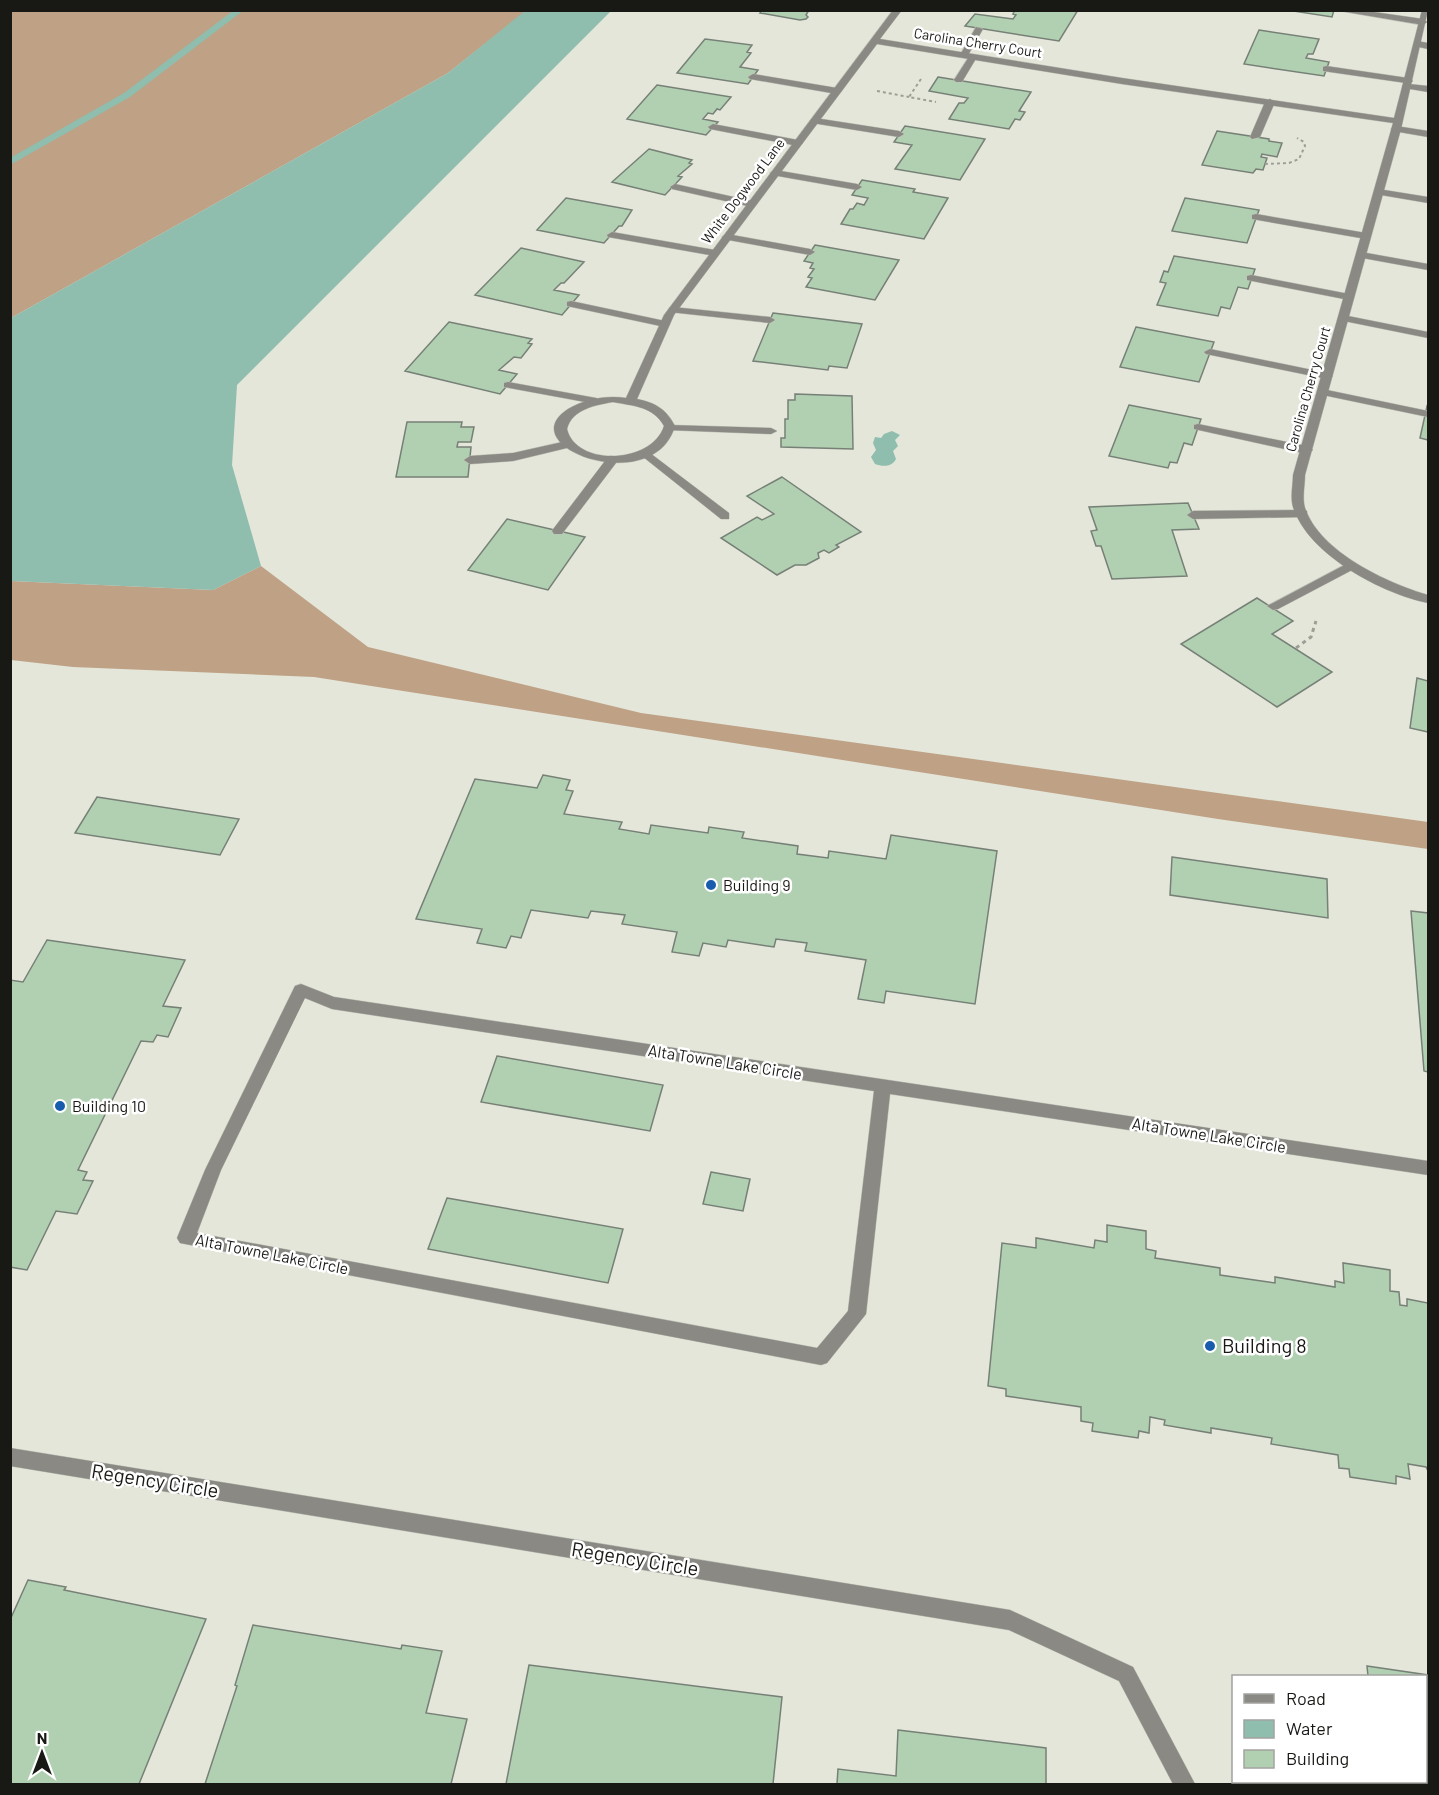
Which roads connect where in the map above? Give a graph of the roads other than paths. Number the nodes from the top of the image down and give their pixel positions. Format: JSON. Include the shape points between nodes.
{"nodes":[{"id":1,"x":1338,"y":10,"type":"edge"},
{"id":2,"x":1426,"y":10,"type":"edge"},
{"id":3,"x":897,"y":11,"type":"edge"},
{"id":4,"x":1423,"y":22,"type":"junction"},
{"id":5,"x":979,"y":29,"type":"dead end"},
{"id":6,"x":874,"y":41,"type":"junction"},
{"id":7,"x":1423,"y":45,"type":"edge"},
{"id":8,"x":968,"y":56,"type":"junction"},
{"id":9,"x":1326,"y":69,"type":"dead end"},
{"id":10,"x":753,"y":77,"type":"dead end"},
{"id":11,"x":959,"y":80,"type":"dead end"},
{"id":12,"x":1408,"y":84,"type":"junction"},
{"id":13,"x":1428,"y":89,"type":"edge"},
{"id":14,"x":837,"y":91,"type":"junction"},
{"id":15,"x":1270,"y":102,"type":"junction"},
{"id":16,"x":814,"y":121,"type":"junction"},
{"id":17,"x":1397,"y":125,"type":"junction"},
{"id":18,"x":713,"y":127,"type":"dead end"},
{"id":19,"x":899,"y":134,"type":"dead end"},
{"id":20,"x":1428,"y":134,"type":"edge"},
{"id":21,"x":1255,"y":137,"type":"dead end"},
{"id":22,"x":798,"y":143,"type":"junction"},
{"id":23,"x":775,"y":174,"type":"junction"},
{"id":24,"x":675,"y":187,"type":"dead end"},
{"id":25,"x":858,"y":187,"type":"dead end"},
{"id":26,"x":1378,"y":192,"type":"junction"},
{"id":27,"x":1428,"y":200,"type":"edge"},
{"id":28,"x":752,"y":204,"type":"junction"},
{"id":29,"x":1256,"y":218,"type":"dead end"},
{"id":30,"x":612,"y":234,"type":"dead end"},
{"id":31,"x":1366,"y":236,"type":"junction"},
{"id":32,"x":727,"y":237,"type":"junction"},
{"id":33,"x":810,"y":252,"type":"dead end"},
{"id":34,"x":715,"y":254,"type":"junction"},
{"id":35,"x":1360,"y":255,"type":"junction"},
{"id":36,"x":1428,"y":267,"type":"edge"},
{"id":37,"x":1251,"y":278,"type":"dead end"},
{"id":38,"x":1349,"y":297,"type":"junction"},
{"id":39,"x":571,"y":304,"type":"dead end"},
{"id":40,"x":673,"y":310,"type":"junction"},
{"id":41,"x":1343,"y":318,"type":"junction"},
{"id":42,"x":770,"y":320,"type":"dead end"},
{"id":43,"x":665,"y":324,"type":"junction"},
{"id":44,"x":1428,"y":335,"type":"edge"},
{"id":45,"x":1210,"y":352,"type":"dead end"},
{"id":46,"x":1327,"y":376,"type":"junction"},
{"id":47,"x":508,"y":385,"type":"dead end"},
{"id":48,"x":1322,"y":392,"type":"junction"},
{"id":49,"x":631,"y":400,"type":"junction"},
{"id":50,"x":596,"y":401,"type":"junction"},
{"id":51,"x":1426,"y":414,"type":"dead end"},
{"id":52,"x":1198,"y":427,"type":"dead end"},
{"id":53,"x":670,"y":428,"type":"junction"},
{"id":54,"x":771,"y":431,"type":"dead end"},
{"id":55,"x":567,"y":445,"type":"junction"},
{"id":56,"x":1306,"y":450,"type":"junction"},
{"id":57,"x":646,"y":454,"type":"junction"},
{"id":58,"x":470,"y":460,"type":"dead end"},
{"id":59,"x":612,"y":460,"type":"junction"},
{"id":60,"x":1303,"y":514,"type":"junction"},
{"id":61,"x":1193,"y":515,"type":"dead end"},
{"id":62,"x":725,"y":516,"type":"dead end"},
{"id":63,"x":558,"y":531,"type":"dead end"},
{"id":64,"x":1350,"y":566,"type":"junction"},
{"id":65,"x":1428,"y":599,"type":"edge"},
{"id":66,"x":1274,"y":606,"type":"dead end"},
{"id":67,"x":883,"y":1085,"type":"junction"},
{"id":68,"x":1428,"y":1168,"type":"edge"},
{"id":69,"x":10,"y":1458,"type":"edge"},
{"id":70,"x":1184,"y":1785,"type":"edge"}],
"edges":[{"from":1,"to":4,"type":"street"},
{"from":2,"to":4,"type":"street","name":"Carolina Cherry Court"},
{"from":3,"to":6,"type":"street","name":"White Dogwood Lane"},
{"from":4,"to":7,"type":"street","name":"Carolina Cherry Court"},
{"from":5,"to":8,"type":"street"},
{"from":6,"to":8,"type":"street","name":"Carolina Cherry Court"},
{"from":6,"to":14,"type":"street","name":"White Dogwood Lane"},
{"from":7,"to":12,"type":"street","name":"Carolina Cherry Court"},
{"from":8,"to":11,"type":"street"},
{"from":8,"to":15,"type":"street","name":"Carolina Cherry Court"},
{"from":9,"to":12,"type":"street"},
{"from":10,"to":14,"type":"street"},
{"from":12,"to":13,"type":"street"},
{"from":12,"to":17,"type":"street","name":"Carolina Cherry Court"},
{"from":14,"to":16,"type":"street","name":"White Dogwood Lane"},
{"from":15,"to":17,"type":"street","name":"Carolina Cherry Court"},
{"from":15,"to":21,"type":"street"},
{"from":16,"to":19,"type":"street"},
{"from":16,"to":22,"type":"street","name":"White Dogwood Lane"},
{"from":17,"to":20,"type":"street"},
{"from":17,"to":26,"type":"street","name":"Carolina Cherry Court"},
{"from":18,"to":22,"type":"street"},
{"from":22,"to":23,"type":"street","name":"White Dogwood Lane"},
{"from":23,"to":25,"type":"street"},
{"from":23,"to":28,"type":"street","name":"White Dogwood Lane"},
{"from":24,"to":28,"type":"street"},
{"from":26,"to":27,"type":"street"},
{"from":26,"to":31,"type":"street","name":"Carolina Cherry Court"},
{"from":28,"to":32,"type":"street","name":"White Dogwood Lane"},
{"from":29,"to":31,"type":"street"},
{"from":30,"to":34,"type":"street"},
{"from":31,"to":35,"type":"street","name":"Carolina Cherry Court"},
{"from":32,"to":33,"type":"street"},
{"from":32,"to":34,"type":"street","name":"White Dogwood Lane"},
{"from":34,"to":40,"type":"street","name":"White Dogwood Lane"},
{"from":35,"to":36,"type":"street"},
{"from":35,"to":38,"type":"street","name":"Carolina Cherry Court"},
{"from":37,"to":38,"type":"street"},
{"from":38,"to":41,"type":"street","name":"Carolina Cherry Court"},
{"from":39,"to":43,"type":"street"},
{"from":40,"to":42,"type":"street"},
{"from":40,"to":43,"type":"street","name":"White Dogwood Lane"},
{"from":41,"to":44,"type":"street"},
{"from":41,"to":46,"type":"street","name":"Carolina Cherry Court"},
{"from":43,"to":49,"type":"street","name":"White Dogwood Lane"},
{"from":45,"to":46,"type":"street"},
{"from":46,"to":48,"type":"street","name":"Carolina Cherry Court"},
{"from":47,"to":50,"type":"street"},
{"from":48,"to":51,"type":"street"},
{"from":48,"to":56,"type":"street","name":"Carolina Cherry Court"},
{"from":49,"to":50,"type":"street"},
{"from":49,"to":53,"type":"street","via":[[659,410]]},
{"from":50,"to":55,"type":"street","via":[[568,415],[562,424],[561,435]]},
{"from":52,"to":56,"type":"street"},
{"from":53,"to":54,"type":"street"},
{"from":53,"to":57,"type":"street","via":[[659,447]]},
{"from":55,"to":58,"type":"street","via":[[513,457]]},
{"from":55,"to":59,"type":"street","via":[[594,458]]},
{"from":56,"to":60,"type":"street","name":"Carolina Cherry Court","via":[[1299,475],[1298,507]]},
{"from":57,"to":59,"type":"street"},
{"from":57,"to":62,"type":"street"},
{"from":59,"to":63,"type":"street"},
{"from":60,"to":61,"type":"street"},
{"from":60,"to":64,"type":"street","name":"Carolina Cherry Court","via":[[1316,535]]},
{"from":64,"to":65,"type":"street","name":"Carolina Cherry Court","via":[[1410,595]]},
{"from":64,"to":66,"type":"street"},
{"from":67,"to":67,"type":"street","name":"Alta Towne Lake Circle","via":[[857,1314],[821,1357],[186,1238],[213,1170],[301,990],[332,1003]]},
{"from":67,"to":68,"type":"street","name":"Alta Towne Lake Circle"},
{"from":69,"to":70,"type":"street","name":"Regency Circle","via":[[1010,1620],[1126,1674]]}]}
